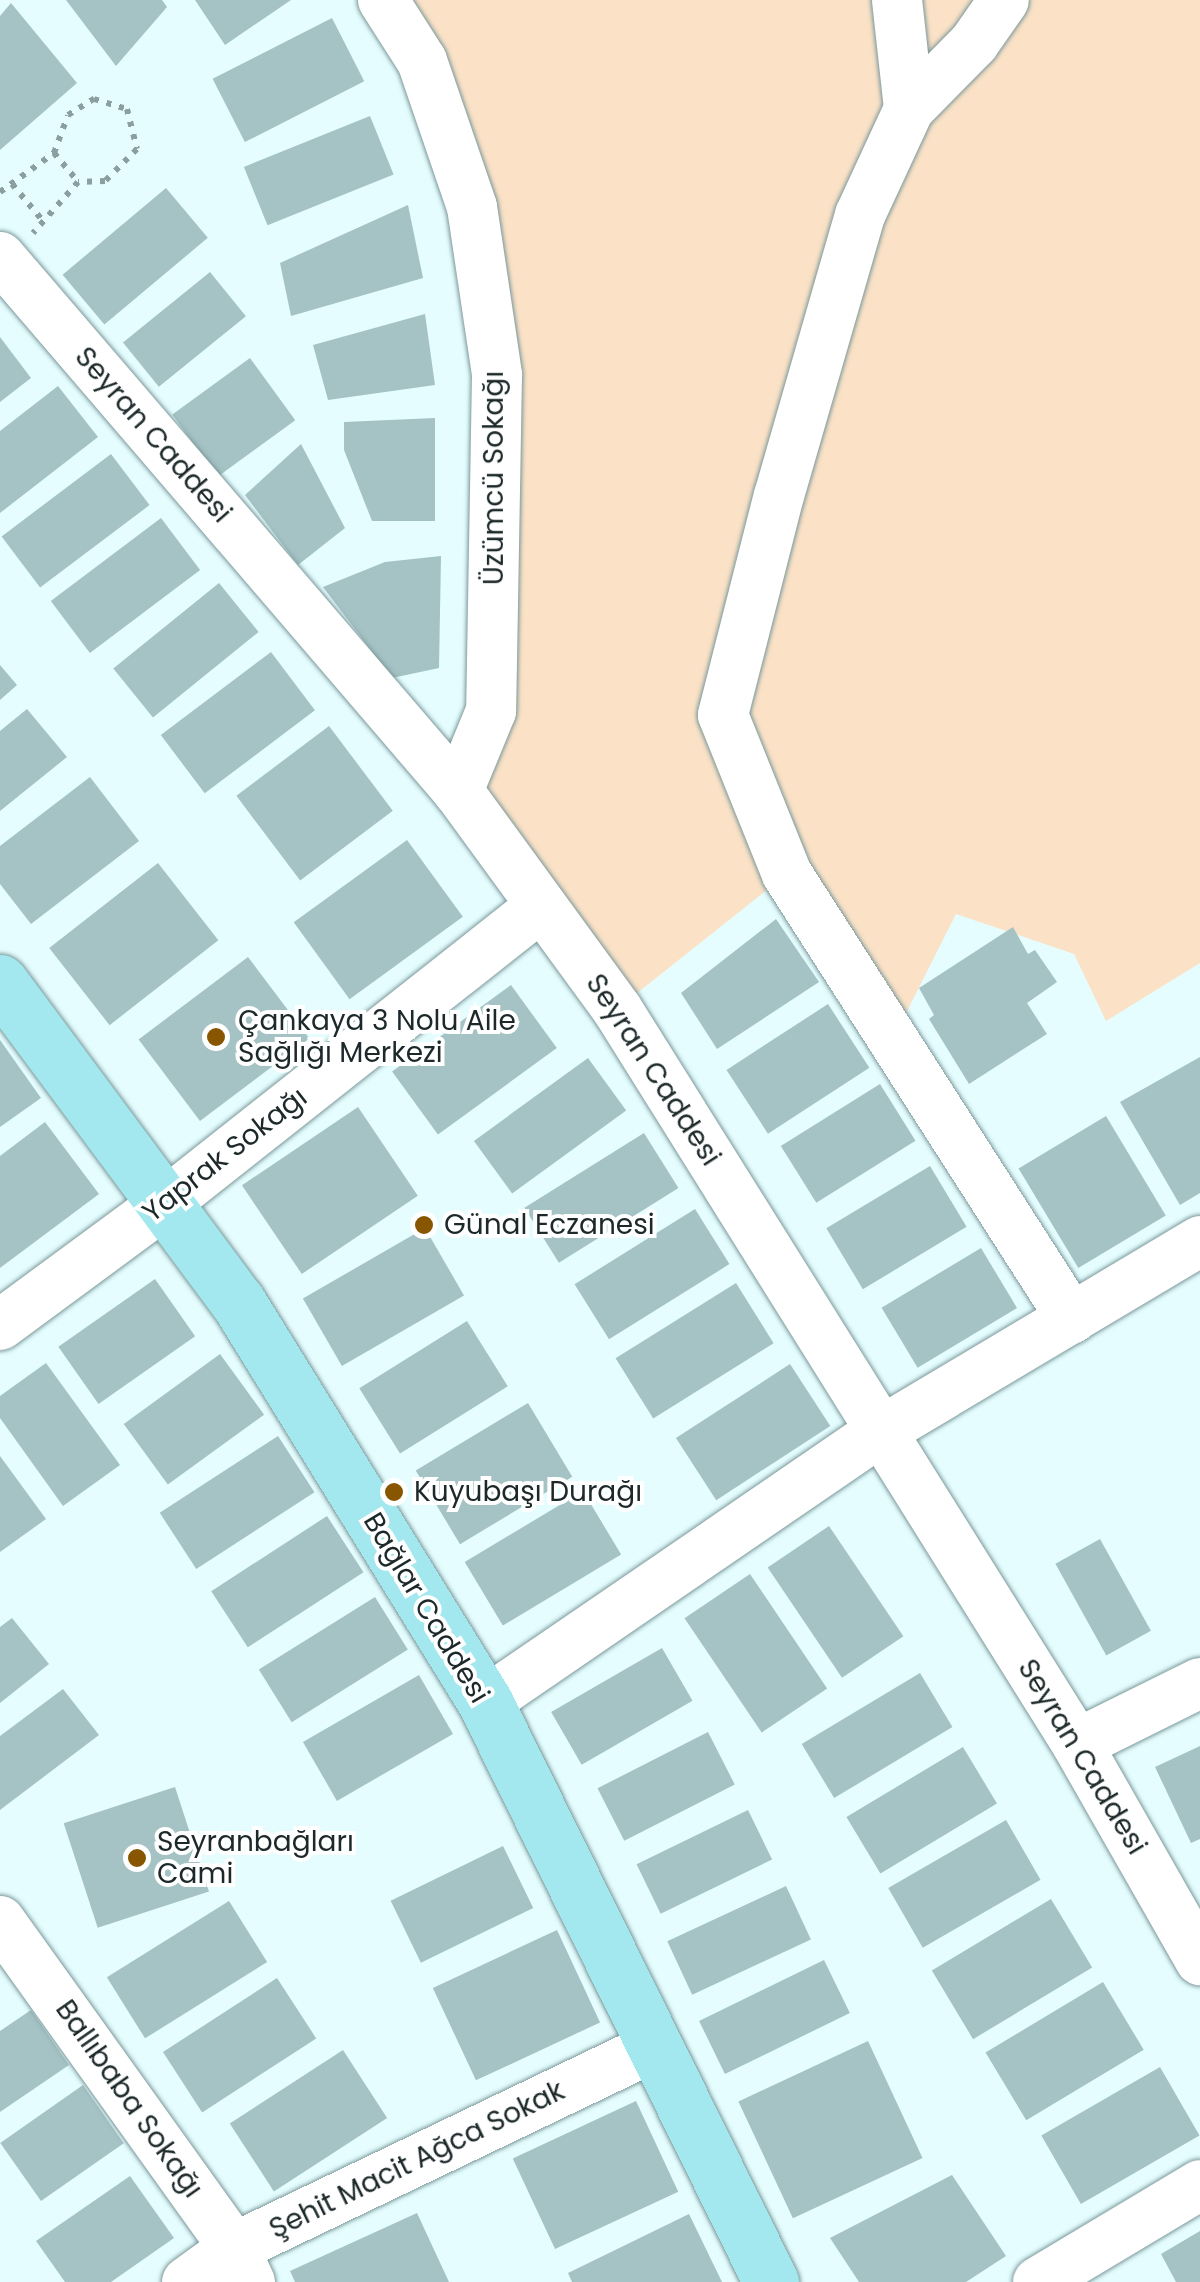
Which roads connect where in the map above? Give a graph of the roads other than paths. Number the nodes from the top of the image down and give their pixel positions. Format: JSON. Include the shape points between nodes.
{"nodes":[{"id":1,"x":382,"y":0,"type":"edge"},
{"id":2,"x":897,"y":0,"type":"edge"},
{"id":3,"x":1004,"y":0,"type":"edge"},
{"id":4,"x":909,"y":110,"type":"junction"},
{"id":5,"x":3,"y":260,"type":"edge"},
{"id":6,"x":458,"y":791,"type":"junction"},
{"id":7,"x":541,"y":906,"type":"junction"},
{"id":8,"x":0,"y":982,"type":"edge"},
{"id":9,"x":164,"y":1204,"type":"junction"},
{"id":10,"x":1200,"y":1241,"type":"edge"},
{"id":11,"x":1072,"y":1319,"type":"junction"},
{"id":12,"x":0,"y":1325,"type":"edge"},
{"id":13,"x":880,"y":1432,"type":"junction"},
{"id":14,"x":1200,"y":1683,"type":"edge"},
{"id":15,"x":485,"y":1702,"type":"junction"},
{"id":16,"x":1078,"y":1744,"type":"junction"},
{"id":17,"x":0,"y":1921,"type":"edge"},
{"id":18,"x":1200,"y":1960,"type":"edge"},
{"id":19,"x":653,"y":2047,"type":"junction"},
{"id":20,"x":1200,"y":2185,"type":"edge"},
{"id":21,"x":242,"y":2265,"type":"edge"},
{"id":22,"x":187,"y":2282,"type":"edge"},
{"id":23,"x":772,"y":2282,"type":"edge"},
{"id":24,"x":1038,"y":2282,"type":"edge"}],
"edges":[{"from":1,"to":6,"type":"street","name":"Üzümcü Sokağı","via":[[422,61],[472,207],[497,375],[491,711]]},
{"from":2,"to":4,"type":"street"},
{"from":3,"to":4,"type":"street","via":[[974,44]]},
{"from":4,"to":11,"type":"street","via":[[860,215],[722,715],[787,874]]},
{"from":5,"to":6,"type":"street","name":"Seyran Caddesi"},
{"from":6,"to":7,"type":"street","name":"Seyran Caddesi"},
{"from":7,"to":9,"type":"street","name":"Yaprak Sokağı"},
{"from":7,"to":13,"type":"street","name":"Seyran Caddesi","via":[[617,1008]]},
{"from":8,"to":9,"type":"main road","name":"Bağlar Caddesi"},
{"from":9,"to":12,"type":"street","name":"Yaprak Sokağı"},
{"from":9,"to":15,"type":"main road","name":"Bağlar Caddesi","via":[[238,1302]]},
{"from":10,"to":11,"type":"street"},
{"from":11,"to":13,"type":"street"},
{"from":13,"to":15,"type":"street"},
{"from":13,"to":16,"type":"street","name":"Seyran Caddesi"},
{"from":14,"to":16,"type":"street"},
{"from":15,"to":19,"type":"main road","name":"Bağlar Caddesi"},
{"from":16,"to":18,"type":"street","name":"Seyran Caddesi"},
{"from":17,"to":21,"type":"street","name":"Ballıbaba Sokağı"},
{"from":19,"to":21,"type":"street","name":"Şehit Macit Ağca Sokak"},
{"from":19,"to":23,"type":"main road","name":"Bağlar Caddesi"},
{"from":20,"to":24,"type":"street"},
{"from":21,"to":22,"type":"street","name":"Şehit Macit Ağca Sokak"}]}
